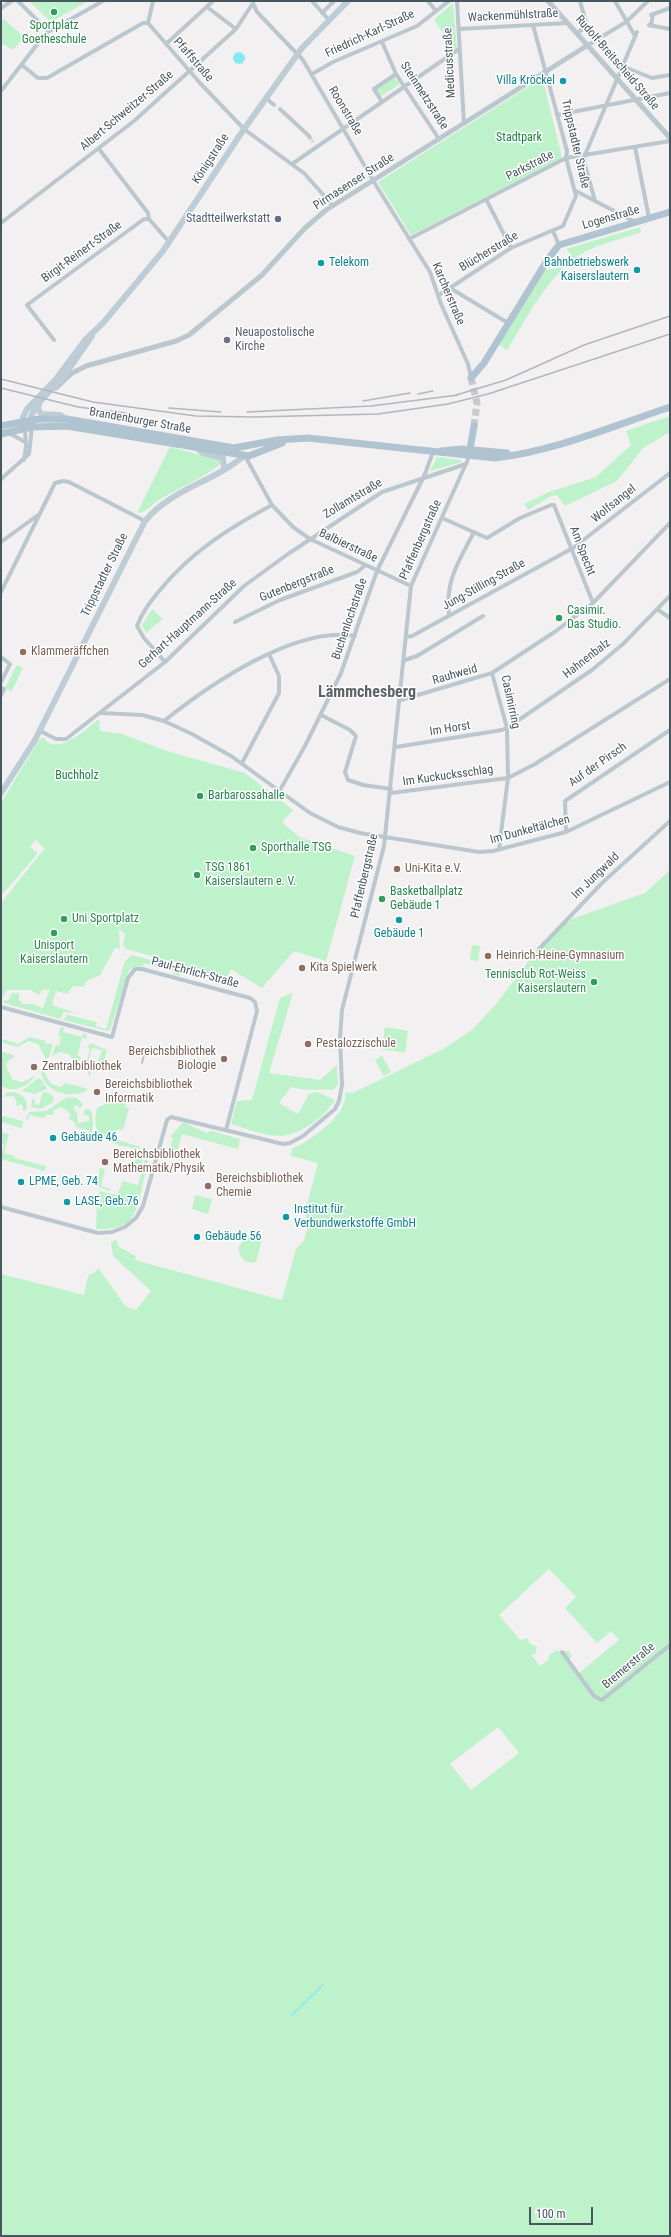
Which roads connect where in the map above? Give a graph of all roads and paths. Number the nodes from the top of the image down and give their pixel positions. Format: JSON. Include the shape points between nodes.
{"nodes":[{"id":1,"x":12,"y":1,"type":"edge"},
{"id":2,"x":18,"y":1,"type":"edge"},
{"id":3,"x":103,"y":1,"type":"edge"},
{"id":4,"x":152,"y":1,"type":"edge"},
{"id":5,"x":213,"y":1,"type":"edge"},
{"id":6,"x":312,"y":1,"type":"edge"},
{"id":7,"x":334,"y":1,"type":"edge"},
{"id":8,"x":348,"y":1,"type":"edge"},
{"id":9,"x":428,"y":1,"type":"edge"},
{"id":10,"x":448,"y":1,"type":"edge"},
{"id":11,"x":457,"y":1,"type":"edge"},
{"id":12,"x":548,"y":1,"type":"edge"},
{"id":13,"x":580,"y":1,"type":"edge"},
{"id":14,"x":615,"y":1,"type":"edge"},
{"id":15,"x":648,"y":1,"type":"edge"},
{"id":16,"x":253,"y":2,"type":"edge"},
{"id":17,"x":207,"y":7,"type":"junction"},
{"id":18,"x":1,"y":8,"type":"edge"},
{"id":19,"x":670,"y":8,"type":"edge"},
{"id":20,"x":436,"y":10,"type":"junction"},
{"id":21,"x":322,"y":13,"type":"junction"},
{"id":22,"x":329,"y":20,"type":"junction"},
{"id":23,"x":626,"y":22,"type":"junction"},
{"id":24,"x":148,"y":23,"type":"junction"},
{"id":25,"x":568,"y":23,"type":"junction"},
{"id":26,"x":533,"y":25,"type":"junction"},
{"id":27,"x":587,"y":26,"type":"junction"},
{"id":28,"x":236,"y":29,"type":"junction"},
{"id":29,"x":459,"y":29,"type":"junction"},
{"id":30,"x":670,"y":29,"type":"edge"},
{"id":31,"x":48,"y":31,"type":"junction"},
{"id":32,"x":578,"y":33,"type":"junction"},
{"id":33,"x":594,"y":36,"type":"dead end"},
{"id":34,"x":382,"y":42,"type":"junction"},
{"id":35,"x":166,"y":44,"type":"junction"},
{"id":36,"x":588,"y":45,"type":"junction"},
{"id":37,"x":459,"y":48,"type":"junction"},
{"id":38,"x":298,"y":54,"type":"junction"},
{"id":39,"x":22,"y":65,"type":"junction"},
{"id":40,"x":622,"y":66,"type":"junction"},
{"id":41,"x":189,"y":71,"type":"junction"},
{"id":42,"x":546,"y":72,"type":"junction"},
{"id":43,"x":312,"y":74,"type":"junction"},
{"id":44,"x":396,"y":74,"type":"junction"},
{"id":45,"x":670,"y":75,"type":"edge"},
{"id":46,"x":617,"y":79,"type":"junction"},
{"id":47,"x":404,"y":86,"type":"junction"},
{"id":48,"x":1,"y":91,"type":"edge"},
{"id":49,"x":670,"y":93,"type":"edge"},
{"id":50,"x":266,"y":98,"type":"junction"},
{"id":51,"x":635,"y":100,"type":"junction"},
{"id":52,"x":382,"y":102,"type":"junction"},
{"id":53,"x":274,"y":104,"type":"dead end"},
{"id":54,"x":606,"y":105,"type":"junction"},
{"id":55,"x":280,"y":109,"type":"dead end"},
{"id":56,"x":557,"y":115,"type":"junction"},
{"id":57,"x":464,"y":124,"type":"junction"},
{"id":58,"x":344,"y":128,"type":"junction"},
{"id":59,"x":244,"y":129,"type":"junction"},
{"id":60,"x":308,"y":136,"type":"tunnel mouth"},
{"id":61,"x":670,"y":138,"type":"edge"},
{"id":62,"x":440,"y":139,"type":"junction"},
{"id":63,"x":670,"y":141,"type":"edge"},
{"id":64,"x":636,"y":147,"type":"junction"},
{"id":65,"x":99,"y":149,"type":"junction"},
{"id":66,"x":585,"y":155,"type":"junction"},
{"id":67,"x":566,"y":158,"type":"junction"},
{"id":68,"x":292,"y":164,"type":"junction"},
{"id":69,"x":374,"y":180,"type":"junction"},
{"id":70,"x":576,"y":191,"type":"junction"},
{"id":71,"x":486,"y":199,"type":"junction"},
{"id":72,"x":595,"y":201,"type":"junction"},
{"id":73,"x":333,"y":206,"type":"junction"},
{"id":74,"x":670,"y":212,"type":"edge"},
{"id":75,"x":649,"y":218,"type":"junction"},
{"id":76,"x":149,"y":219,"type":"junction"},
{"id":77,"x":636,"y":222,"type":"junction"},
{"id":78,"x":1,"y":223,"type":"edge"},
{"id":79,"x":553,"y":231,"type":"junction"},
{"id":80,"x":409,"y":239,"type":"junction"},
{"id":81,"x":169,"y":242,"type":"junction"},
{"id":82,"x":559,"y":245,"type":"junction"},
{"id":83,"x":511,"y":248,"type":"junction"},
{"id":84,"x":450,"y":288,"type":"junction"},
{"id":85,"x":439,"y":295,"type":"junction"},
{"id":86,"x":508,"y":323,"type":"junction"},
{"id":87,"x":54,"y":340,"type":"dead end"},
{"id":88,"x":72,"y":360,"type":"junction"},
{"id":89,"x":86,"y":366,"type":"junction"},
{"id":90,"x":471,"y":378,"type":"joint"},
{"id":91,"x":50,"y":392,"type":"junction"},
{"id":92,"x":39,"y":403,"type":"junction"},
{"id":93,"x":670,"y":407,"type":"edge"},
{"id":94,"x":67,"y":419,"type":"junction"},
{"id":95,"x":28,"y":424,"type":"junction"},
{"id":96,"x":1,"y":426,"type":"edge"},
{"id":97,"x":474,"y":426,"type":"tunnel mouth"},
{"id":98,"x":4,"y":433,"type":"edge"},
{"id":99,"x":297,"y":439,"type":"junction"},
{"id":100,"x":275,"y":440,"type":"junction"},
{"id":101,"x":26,"y":446,"type":"junction"},
{"id":102,"x":198,"y":448,"type":"junction"},
{"id":103,"x":234,"y":448,"type":"junction"},
{"id":104,"x":433,"y":452,"type":"junction"},
{"id":105,"x":245,"y":455,"type":"junction"},
{"id":106,"x":469,"y":457,"type":"junction"},
{"id":107,"x":24,"y":460,"type":"junction"},
{"id":108,"x":456,"y":468,"type":"junction"},
{"id":109,"x":224,"y":469,"type":"junction"},
{"id":110,"x":670,"y":473,"type":"edge"},
{"id":111,"x":461,"y":476,"type":"junction"},
{"id":112,"x":421,"y":478,"type":"junction"},
{"id":113,"x":1,"y":479,"type":"edge"},
{"id":114,"x":272,"y":504,"type":"junction"},
{"id":115,"x":38,"y":515,"type":"junction"},
{"id":116,"x":442,"y":518,"type":"junction"},
{"id":117,"x":145,"y":520,"type":"junction"},
{"id":118,"x":670,"y":523,"type":"edge"},
{"id":119,"x":474,"y":532,"type":"junction"},
{"id":120,"x":310,"y":539,"type":"junction"},
{"id":121,"x":1,"y":542,"type":"edge"},
{"id":122,"x":570,"y":550,"type":"junction"},
{"id":123,"x":366,"y":565,"type":"junction"},
{"id":124,"x":377,"y":571,"type":"junction"},
{"id":125,"x":411,"y":586,"type":"junction"},
{"id":126,"x":1,"y":592,"type":"edge"},
{"id":127,"x":670,"y":596,"type":"edge"},
{"id":128,"x":592,"y":603,"type":"junction"},
{"id":129,"x":657,"y":609,"type":"junction"},
{"id":130,"x":449,"y":616,"type":"junction"},
{"id":131,"x":483,"y":616,"type":"dead end"},
{"id":132,"x":670,"y":618,"type":"edge"},
{"id":133,"x":235,"y":622,"type":"dead end"},
{"id":134,"x":355,"y":636,"type":"junction"},
{"id":135,"x":406,"y":637,"type":"junction"},
{"id":136,"x":269,"y":654,"type":"junction"},
{"id":137,"x":1,"y":657,"type":"edge"},
{"id":138,"x":404,"y":660,"type":"junction"},
{"id":139,"x":165,"y":662,"type":"junction"},
{"id":140,"x":492,"y":673,"type":"junction"},
{"id":141,"x":670,"y":679,"type":"edge"},
{"id":142,"x":1,"y":682,"type":"edge"},
{"id":143,"x":1,"y":688,"type":"edge"},
{"id":144,"x":1,"y":695,"type":"edge"},
{"id":145,"x":401,"y":700,"type":"junction"},
{"id":146,"x":101,"y":713,"type":"junction"},
{"id":147,"x":321,"y":715,"type":"junction"},
{"id":148,"x":164,"y":721,"type":"junction"},
{"id":149,"x":507,"y":728,"type":"junction"},
{"id":150,"x":670,"y":730,"type":"edge"},
{"id":151,"x":40,"y":731,"type":"junction"},
{"id":152,"x":396,"y":747,"type":"junction"},
{"id":153,"x":242,"y":763,"type":"junction"},
{"id":154,"x":508,"y":778,"type":"junction"},
{"id":155,"x":669,"y":783,"type":"edge"},
{"id":156,"x":280,"y":790,"type":"junction"},
{"id":157,"x":391,"y":791,"type":"junction"},
{"id":158,"x":1,"y":793,"type":"edge"},
{"id":159,"x":670,"y":821,"type":"edge"},
{"id":160,"x":566,"y":832,"type":"junction"},
{"id":161,"x":385,"y":838,"type":"junction"},
{"id":162,"x":499,"y":849,"type":"junction"},
{"id":163,"x":539,"y":949,"type":"dead end"},
{"id":164,"x":1,"y":1007,"type":"edge"},
{"id":165,"x":226,"y":1130,"type":"junction"},
{"id":166,"x":1,"y":1207,"type":"edge"},
{"id":167,"x":670,"y":1645,"type":"edge"},
{"id":168,"x":562,"y":1652,"type":"dead end"}],
"edges":[{"from":1,"to":18,"type":"street"},
{"from":2,"to":31,"type":"street"},
{"from":3,"to":31,"type":"street"},
{"from":4,"to":24,"type":"street"},
{"from":5,"to":17,"type":"street"},
{"from":6,"to":21,"type":"street"},
{"from":7,"to":21,"type":"street"},
{"from":8,"to":22,"type":"main road","name":"Königstraße"},
{"from":9,"to":20,"type":"street"},
{"from":10,"to":20,"type":"street","name":"Friedrich-Karl-Straße"},
{"from":11,"to":29,"type":"street","name":"Medicusstraße"},
{"from":12,"to":25,"type":"street","name":"Rudolf-Breitscheid-Straße"},
{"from":13,"to":27,"type":"street"},
{"from":14,"to":23,"type":"street"},
{"from":15,"to":23,"type":"street","name":"Pirmasenser Straße"},
{"from":16,"to":28,"type":"street","name":"Albert-Schweitzer-Straße"},
{"from":16,"to":38,"type":"street","name":"Roonstraße","via":[[257,12]]},
{"from":17,"to":28,"type":"street"},
{"from":17,"to":35,"type":"street"},
{"from":19,"to":30,"type":"street","via":[[652,15],[650,25]]},
{"from":20,"to":34,"type":"street","name":"Friedrich-Karl-Straße","via":[[417,26]]},
{"from":21,"to":22,"type":"street"},
{"from":22,"to":38,"type":"main road","name":"Königstraße"},
{"from":23,"to":36,"type":"street","name":"Pirmasenser Straße"},
{"from":23,"to":40,"type":"street","via":[[636,34]]},
{"from":24,"to":35,"type":"street","name":"Pfaffstraße"},
{"from":24,"to":39,"type":"street","via":[[143,23],[47,78],[38,78]]},
{"from":25,"to":26,"type":"street","name":"Wackenmühlstraße"},
{"from":25,"to":32,"type":"street","name":"Rudolf-Breitscheid-Straße"},
{"from":26,"to":29,"type":"street","name":"Wackenmühlstraße"},
{"from":26,"to":42,"type":"street","name":"Trippstadter Straße"},
{"from":27,"to":32,"type":"street"},
{"from":27,"to":33,"type":"street"},
{"from":28,"to":41,"type":"street","name":"Albert-Schweitzer-Straße"},
{"from":29,"to":37,"type":"street","name":"Medicusstraße"},
{"from":31,"to":39,"type":"street"},
{"from":32,"to":36,"type":"street","name":"Rudolf-Breitscheid-Straße"},
{"from":34,"to":43,"type":"street","name":"Friedrich-Karl-Straße","via":[[333,62]]},
{"from":34,"to":44,"type":"street","name":"Steinmetzstraße"},
{"from":35,"to":41,"type":"street","name":"Pfaffstraße"},
{"from":36,"to":42,"type":"street","name":"Pirmasenser Straße"},
{"from":36,"to":46,"type":"street","name":"Rudolf-Breitscheid-Straße"},
{"from":37,"to":47,"type":"street"},
{"from":37,"to":57,"type":"street","name":"Medicusstraße"},
{"from":38,"to":43,"type":"street","name":"Roonstraße"},
{"from":38,"to":50,"type":"main road","name":"Königstraße"},
{"from":39,"to":48,"type":"street"},
{"from":40,"to":45,"type":"street","via":[[652,78]]},
{"from":40,"to":46,"type":"street"},
{"from":41,"to":59,"type":"street","name":"Pfaffstraße"},
{"from":41,"to":65,"type":"street","name":"Albert-Schweitzer-Straße"},
{"from":42,"to":56,"type":"street","name":"Trippstadter Straße"},
{"from":42,"to":57,"type":"street","name":"Pirmasenser Straße"},
{"from":43,"to":58,"type":"street","name":"Roonstraße"},
{"from":44,"to":47,"type":"street","name":"Steinmetzstraße"},
{"from":44,"to":52,"type":"street","via":[[374,89]]},
{"from":46,"to":51,"type":"street","name":"Rudolf-Breitscheid-Straße"},
{"from":46,"to":54,"type":"street"},
{"from":47,"to":52,"type":"street"},
{"from":47,"to":62,"type":"street","name":"Steinmetzstraße"},
{"from":49,"to":51,"type":"street"},
{"from":50,"to":53,"type":"street"},
{"from":50,"to":59,"type":"main road","name":"Königstraße"},
{"from":51,"to":54,"type":"street"},
{"from":51,"to":61,"type":"street","name":"Rudolf-Breitscheid-Straße"},
{"from":52,"to":58,"type":"street"},
{"from":54,"to":56,"type":"street"},
{"from":54,"to":66,"type":"street"},
{"from":55,"to":60,"type":"street"},
{"from":56,"to":67,"type":"street","name":"Trippstadter Straße","via":[[567,152]]},
{"from":57,"to":62,"type":"street","name":"Pirmasenser Straße"},
{"from":58,"to":68,"type":"street","via":[[315,144]]},
{"from":58,"to":69,"type":"street","name":"Roonstraße"},
{"from":59,"to":68,"type":"street","name":"Pfaffstraße"},
{"from":59,"to":81,"type":"main road","name":"Königstraße"},
{"from":62,"to":69,"type":"street","name":"Pirmasenser Straße"},
{"from":63,"to":64,"type":"street","name":"Parkstraße"},
{"from":64,"to":66,"type":"street","name":"Parkstraße"},
{"from":64,"to":75,"type":"street"},
{"from":65,"to":76,"type":"street","via":[[148,213]]},
{"from":65,"to":78,"type":"street","name":"Albert-Schweitzer-Straße"},
{"from":66,"to":67,"type":"street","name":"Parkstraße"},
{"from":66,"to":72,"type":"street","name":"Trippstadter Straße","via":[[584,161]]},
{"from":67,"to":70,"type":"street","name":"Trippstadter Straße"},
{"from":67,"to":71,"type":"street","name":"Parkstraße"},
{"from":68,"to":73,"type":"street","name":"Pfaffstraße","via":[[311,179]]},
{"from":69,"to":73,"type":"street","name":"Pirmasenser Straße"},
{"from":69,"to":80,"type":"street","name":"Karcherstraße"},
{"from":70,"to":72,"type":"street"},
{"from":70,"to":79,"type":"street","name":"Trippstadter Straße","via":[[563,226]]},
{"from":71,"to":80,"type":"street","name":"Parkstraße"},
{"from":71,"to":83,"type":"street"},
{"from":72,"to":77,"type":"street"},
{"from":73,"to":89,"type":"street","name":"Pirmasenser Straße","via":[[305,228],[262,275],[189,335]]},
{"from":74,"to":75,"type":"main road","name":"Logenstraße"},
{"from":75,"to":77,"type":"main road","name":"Logenstraße"},
{"from":76,"to":81,"type":"street"},
{"from":76,"to":87,"type":"street","name":"Birgit-Reinert-Straße","via":[[144,219],[28,305]]},
{"from":77,"to":82,"type":"main road","name":"Logenstraße"},
{"from":79,"to":82,"type":"street"},
{"from":79,"to":83,"type":"street","name":"Blücherstraße"},
{"from":80,"to":85,"type":"street","name":"Karcherstraße","via":[[430,272]]},
{"from":81,"to":88,"type":"main road","name":"Königstraße"},
{"from":82,"to":86,"type":"main road"},
{"from":83,"to":84,"type":"street","name":"Blücherstraße"},
{"from":84,"to":85,"type":"street","name":"Blücherstraße"},
{"from":84,"to":86,"type":"street"},
{"from":85,"to":90,"type":"street","name":"Karcherstraße","via":[[466,359]]},
{"from":86,"to":90,"type":"main road","via":[[484,363]]},
{"from":88,"to":89,"type":"street"},
{"from":88,"to":91,"type":"main road","name":"Königstraße"},
{"from":88,"to":95,"type":"main road","name":"Königstraße","via":[[27,409]]},
{"from":89,"to":91,"type":"street","name":"Pirmasenser Straße","via":[[72,373]]},
{"from":91,"to":92,"type":"main road","name":"Königstraße"},
{"from":92,"to":94,"type":"main road","via":[[38,410],[42,414],[60,415]]},
{"from":92,"to":95,"type":"main road","name":"Königstraße"},
{"from":93,"to":106,"type":"main road","name":"Zollamtstraße","via":[[563,443],[495,458]]},
{"from":94,"to":95,"type":"main road","name":"Brandenburger Straße"},
{"from":94,"to":103,"type":"main road","name":"Brandenburger Straße"},
{"from":95,"to":96,"type":"main road","name":"Brandenburger Straße"},
{"from":95,"to":98,"type":"main road","name":"Brandenburger Straße"},
{"from":95,"to":101,"type":"street"},
{"from":95,"to":102,"type":"main road","name":"Brandenburger Straße","via":[[82,428]]},
{"from":95,"to":107,"type":"street","via":[[31,449]]},
{"from":97,"to":106,"type":"main road"},
{"from":98,"to":101,"type":"street","via":[[23,439]]},
{"from":99,"to":100,"type":"main road","name":"Trippstadter Straße"},
{"from":99,"to":104,"type":"main road","name":"Trippstadter Straße","via":[[320,439]]},
{"from":99,"to":105,"type":"main road","name":"Trippstadter Straße"},
{"from":100,"to":103,"type":"main road","name":"Brandenburger Straße"},
{"from":100,"to":105,"type":"main road"},
{"from":101,"to":107,"type":"street"},
{"from":102,"to":105,"type":"main road","name":"Brandenburger Straße"},
{"from":102,"to":109,"type":"main road","via":[[203,453],[223,458]]},
{"from":103,"to":105,"type":"main road"},
{"from":104,"to":106,"type":"main road","name":"Trippstadter Straße"},
{"from":104,"to":112,"type":"street","name":"Buchenlochstraße"},
{"from":105,"to":109,"type":"main road","name":"Trippstadter Straße"},
{"from":105,"to":114,"type":"street","name":"Balbierstraße"},
{"from":106,"to":108,"type":"street","name":"Zollamtstraße"},
{"from":106,"to":111,"type":"street","name":"Pfaffenbergstraße"},
{"from":107,"to":113,"type":"street"},
{"from":108,"to":111,"type":"street","via":[[461,471]]},
{"from":108,"to":112,"type":"street","name":"Zollamtstraße"},
{"from":109,"to":117,"type":"main road","name":"Trippstadter Straße","via":[[173,496]]},
{"from":110,"to":122,"type":"street","name":"Wolfsangel"},
{"from":111,"to":116,"type":"street","name":"Pfaffenbergstraße"},
{"from":112,"to":120,"type":"street","name":"Zollamtstraße","via":[[382,492]]},
{"from":112,"to":124,"type":"street","name":"Buchenlochstraße"},
{"from":114,"to":120,"type":"street","name":"Balbierstraße","via":[[293,527]]},
{"from":114,"to":139,"type":"street","via":[[203,546],[171,576],[147,607],[137,626]]},
{"from":115,"to":117,"type":"street","via":[[52,486],[63,481]]},
{"from":115,"to":121,"type":"street"},
{"from":115,"to":126,"type":"street"},
{"from":116,"to":119,"type":"street"},
{"from":116,"to":125,"type":"street","name":"Pfaffenbergstraße"},
{"from":117,"to":151,"type":"main road","name":"Trippstadter Straße"},
{"from":118,"to":128,"type":"street","name":"Casimirring"},
{"from":119,"to":122,"type":"street","name":"Am Specht","via":[[490,537],[525,516],[554,505]]},
{"from":119,"to":130,"type":"street","via":[[449,582]]},
{"from":120,"to":123,"type":"street","name":"Balbierstraße"},
{"from":120,"to":139,"type":"street","name":"Gerhart-Hauptmann-Straße","via":[[244,586]]},
{"from":122,"to":128,"type":"street","name":"Am Specht"},
{"from":122,"to":130,"type":"street","name":"Jung-Stilling-Straße"},
{"from":123,"to":124,"type":"street","name":"Balbierstraße"},
{"from":123,"to":133,"type":"street","name":"Gutenbergstraße","via":[[357,572],[280,600]]},
{"from":124,"to":125,"type":"street","name":"Balbierstraße"},
{"from":124,"to":134,"type":"street","name":"Buchenlochstraße"},
{"from":125,"to":135,"type":"street","name":"Pfaffenbergstraße"},
{"from":127,"to":129,"type":"street","name":"Hahnenbalz"},
{"from":128,"to":140,"type":"street","name":"Casimirring","via":[[556,631]]},
{"from":129,"to":132,"type":"street"},
{"from":129,"to":149,"type":"street","name":"Hahnenbalz","via":[[623,644],[592,670]]},
{"from":130,"to":135,"type":"street","name":"Jung-Stilling-Straße"},
{"from":131,"to":138,"type":"street","via":[[417,656]]},
{"from":134,"to":136,"type":"street","via":[[341,634],[317,637]]},
{"from":134,"to":147,"type":"street","name":"Buchenlochstraße"},
{"from":135,"to":138,"type":"street","name":"Pfaffenbergstraße"},
{"from":136,"to":148,"type":"street","via":[[233,673]]},
{"from":136,"to":153,"type":"street","via":[[278,676],[279,693]]},
{"from":137,"to":142,"type":"street","via":[[10,664]]},
{"from":138,"to":145,"type":"street","name":"Pfaffenbergstraße"},
{"from":139,"to":146,"type":"street","name":"Gerhart-Hauptmann-Straße"},
{"from":140,"to":145,"type":"street","name":"Rauhweid"},
{"from":140,"to":149,"type":"street","name":"Casimirring"},
{"from":141,"to":154,"type":"street"},
{"from":143,"to":144,"type":"street","via":[[4,689]]},
{"from":145,"to":152,"type":"street","name":"Pfaffenbergstraße"},
{"from":146,"to":148,"type":"street","name":"Im Dunkeltälchen","via":[[142,716]]},
{"from":146,"to":151,"type":"street","name":"Gerhart-Hauptmann-Straße","via":[[66,739],[56,739]]},
{"from":147,"to":156,"type":"street","name":"Buchenlochstraße"},
{"from":147,"to":157,"type":"street","name":"Im Kuckucksschlag","via":[[350,730],[356,736],[345,772],[348,780]]},
{"from":148,"to":153,"type":"street","name":"Im Dunkeltälchen"},
{"from":149,"to":152,"type":"street","name":"Im Horst"},
{"from":149,"to":154,"type":"street","name":"Casimirring"},
{"from":150,"to":160,"type":"street","name":"Auf der Pirsch","via":[[565,801]]},
{"from":151,"to":158,"type":"main road","name":"Trippstadter Straße"},
{"from":152,"to":157,"type":"street","name":"Pfaffenbergstraße"},
{"from":153,"to":156,"type":"street","name":"Im Dunkeltälchen"},
{"from":154,"to":157,"type":"street","name":"Im Kuckucksschlag"},
{"from":154,"to":162,"type":"street","name":"Casimirring"},
{"from":155,"to":160,"type":"street","name":"Im Dunkeltälchen"},
{"from":156,"to":161,"type":"street","name":"Im Dunkeltälchen","via":[[322,821],[348,831]]},
{"from":157,"to":161,"type":"street","name":"Pfaffenbergstraße"},
{"from":159,"to":163,"type":"street","name":"Im Jungwald","via":[[602,883]]},
{"from":160,"to":162,"type":"street","name":"Im Dunkeltälchen"},
{"from":161,"to":162,"type":"street","name":"Im Dunkeltälchen","via":[[479,852]]},
{"from":161,"to":165,"type":"street","name":"Pfaffenbergstraße","via":[[342,1010],[341,1096],[335,1109],[303,1136],[290,1143],[277,1143]]},
{"from":164,"to":165,"type":"street","name":"Paul-Ehrlich-Straße","via":[[112,1037],[129,974],[135,969],[253,1000],[257,1011]]},
{"from":165,"to":166,"type":"street","via":[[171,1117],[167,1120],[143,1206],[134,1220],[117,1230],[98,1233]]},
{"from":167,"to":168,"type":"street","name":"Bremerstraße","via":[[604,1700],[594,1696]]}]}
